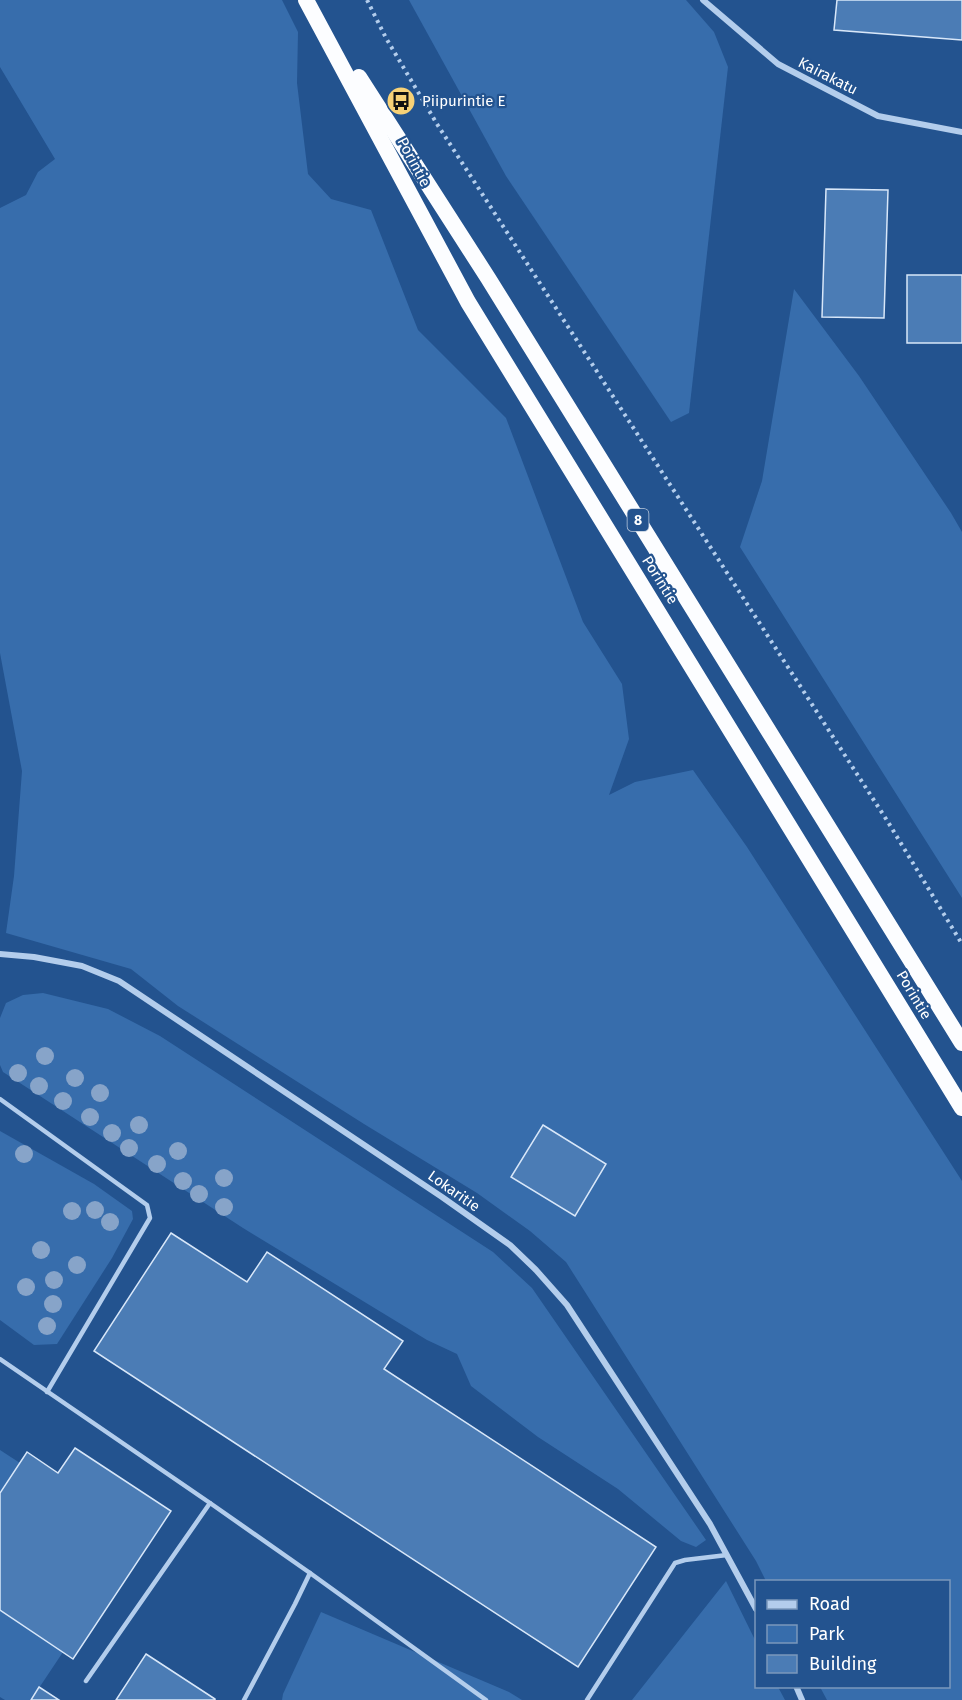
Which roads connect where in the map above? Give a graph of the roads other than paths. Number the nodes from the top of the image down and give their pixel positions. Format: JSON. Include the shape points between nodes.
{"nodes":[{"id":1,"x":308,"y":0,"type":"edge"},
{"id":2,"x":703,"y":0,"type":"edge"},
{"id":3,"x":962,"y":132,"type":"edge"},
{"id":4,"x":0,"y":954,"type":"edge"},
{"id":5,"x":962,"y":1043,"type":"edge"},
{"id":6,"x":0,"y":1099,"type":"edge"},
{"id":7,"x":962,"y":1108,"type":"edge"},
{"id":8,"x":0,"y":1359,"type":"edge"},
{"id":9,"x":47,"y":1392,"type":"junction"},
{"id":10,"x":210,"y":1503,"type":"junction"},
{"id":11,"x":727,"y":1555,"type":"junction"},
{"id":12,"x":310,"y":1574,"type":"junction"},
{"id":13,"x":755,"y":1607,"type":"edge"},
{"id":14,"x":86,"y":1681,"type":"dead end"},
{"id":15,"x":244,"y":1700,"type":"edge"},
{"id":16,"x":486,"y":1700,"type":"edge"},
{"id":17,"x":587,"y":1700,"type":"edge"}],
"edges":[{"from":1,"to":5,"type":"highway","name":"Porintie","number":"8","via":[[488,278]]},
{"from":1,"to":7,"type":"highway","name":"Porintie","number":"8","via":[[468,302]]},
{"from":2,"to":3,"type":"street","name":"Kairakatu","via":[[778,64],[878,116]]},
{"from":4,"to":11,"type":"street","name":"Lokaritie","via":[[81,966],[119,981],[510,1245],[567,1305]]},
{"from":6,"to":9,"type":"lane","via":[[147,1205],[150,1218]]},
{"from":8,"to":9,"type":"lane"},
{"from":9,"to":10,"type":"lane"},
{"from":10,"to":12,"type":"lane"},
{"from":10,"to":14,"type":"lane"},
{"from":11,"to":13,"type":"street","name":"Lokaritie"},
{"from":11,"to":17,"type":"lane","via":[[675,1563]]},
{"from":12,"to":15,"type":"lane"},
{"from":12,"to":16,"type":"lane"}]}
